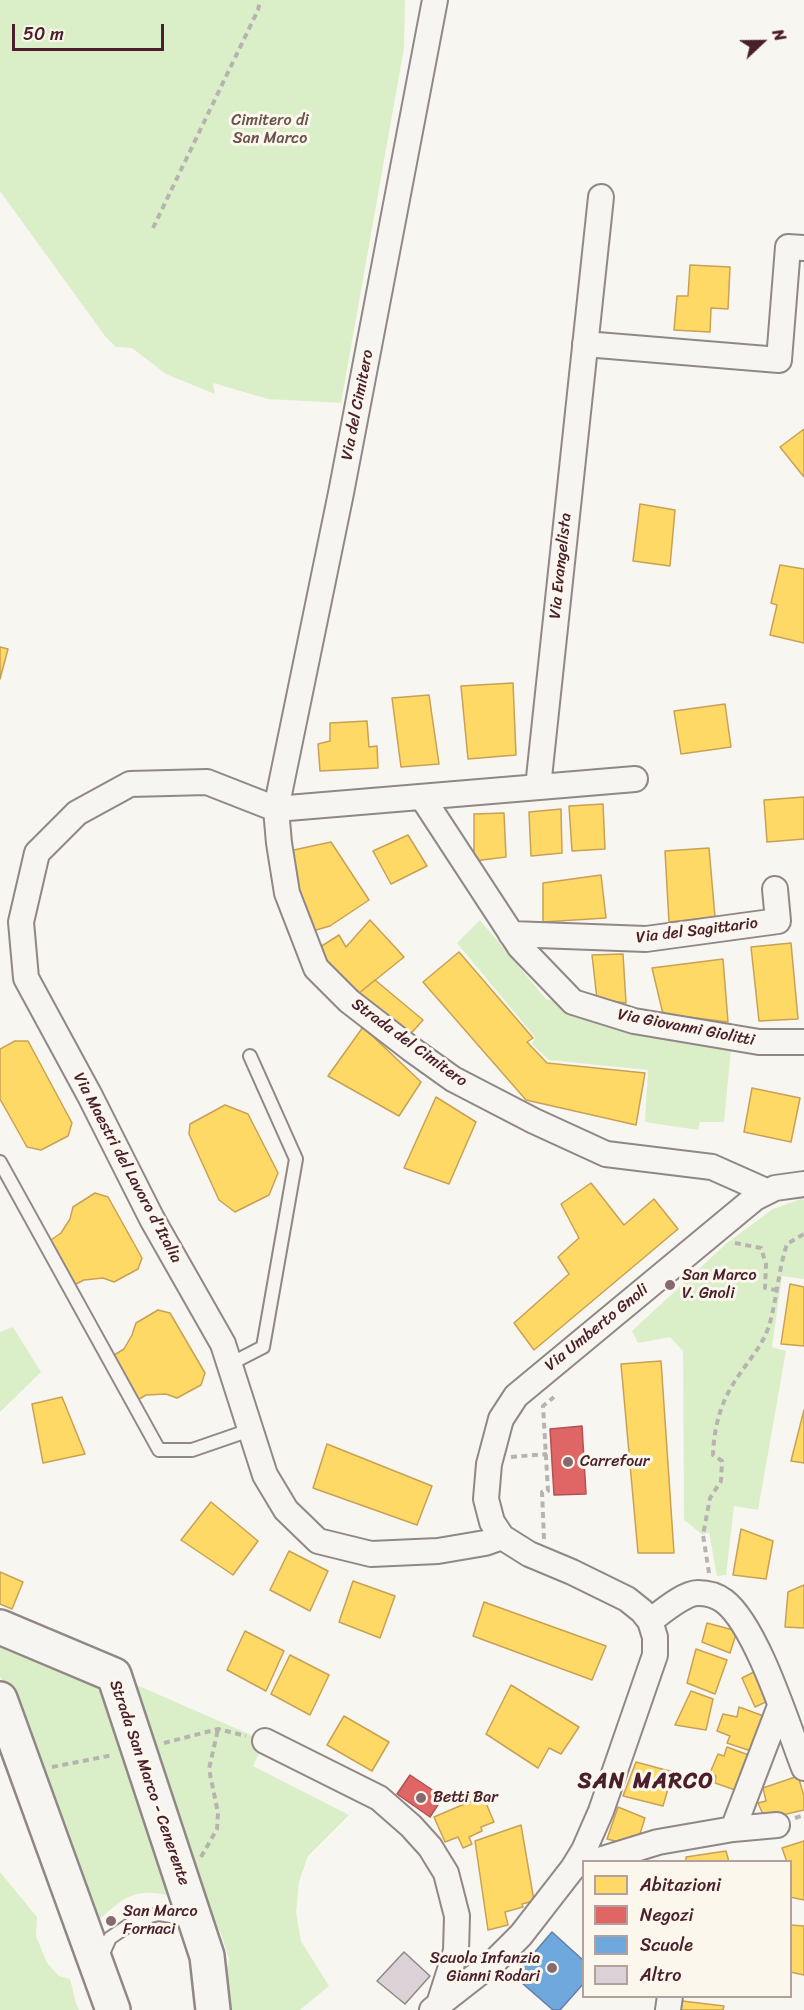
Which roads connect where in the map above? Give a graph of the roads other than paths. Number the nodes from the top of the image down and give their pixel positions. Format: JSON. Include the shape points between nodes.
{"nodes":[{"id":1,"x":435,"y":0,"type":"edge"},
{"id":2,"x":601,"y":197,"type":"dead end"},
{"id":3,"x":804,"y":248,"type":"edge"},
{"id":4,"x":585,"y":344,"type":"junction"},
{"id":5,"x":635,"y":779,"type":"dead end"},
{"id":6,"x":537,"y":787,"type":"junction"},
{"id":7,"x":422,"y":797,"type":"junction"},
{"id":8,"x":276,"y":809,"type":"junction"},
{"id":9,"x":775,"y":889,"type":"dead end"},
{"id":10,"x":511,"y":934,"type":"junction"},
{"id":11,"x":804,"y":1042,"type":"edge"},
{"id":12,"x":250,"y":1056,"type":"dead end"},
{"id":13,"x":0,"y":1162,"type":"edge"},
{"id":14,"x":804,"y":1184,"type":"edge"},
{"id":15,"x":766,"y":1191,"type":"junction"},
{"id":16,"x":230,"y":1364,"type":"junction"},
{"id":17,"x":250,"y":1430,"type":"junction"},
{"id":18,"x":502,"y":1537,"type":"junction"},
{"id":19,"x":650,"y":1621,"type":"junction"},
{"id":20,"x":0,"y":1627,"type":"edge"},
{"id":21,"x":0,"y":1700,"type":"edge"},
{"id":22,"x":780,"y":1706,"type":"junction"},
{"id":23,"x":265,"y":1741,"type":"dead end"},
{"id":24,"x":804,"y":1767,"type":"edge"},
{"id":25,"x":777,"y":1825,"type":"dead end"},
{"id":26,"x":733,"y":1830,"type":"junction"},
{"id":27,"x":658,"y":1852,"type":"edge"},
{"id":28,"x":583,"y":1860,"type":"edge"},
{"id":29,"x":612,"y":1860,"type":"edge"},
{"id":30,"x":582,"y":1866,"type":"edge"},
{"id":31,"x":199,"y":1930,"type":"junction"},
{"id":32,"x":97,"y":1966,"type":"junction"},
{"id":33,"x":436,"y":2007,"type":"edge"},
{"id":34,"x":113,"y":2010,"type":"edge"},
{"id":35,"x":213,"y":2010,"type":"edge"}],
"edges":[{"from":1,"to":8,"type":"street","name":"Via del Cimitero"},
{"from":2,"to":4,"type":"street","name":"Via Evangelista"},
{"from":3,"to":4,"type":"street","via":[[788,247],[779,360]]},
{"from":4,"to":6,"type":"street","name":"Via Evangelista"},
{"from":5,"to":6,"type":"street"},
{"from":6,"to":7,"type":"street"},
{"from":7,"to":8,"type":"street"},
{"from":7,"to":10,"type":"street","name":"Via Giovanni Giolitti"},
{"from":8,"to":15,"type":"street","name":"Strada del Cimitero","via":[[287,893],[316,968],[349,1001],[453,1079],[606,1154],[712,1167]]},
{"from":8,"to":16,"type":"street","name":"Via Maestri del Lavoro d'Italia","via":[[207,782],[130,784],[77,813],[37,853],[21,922],[26,978],[152,1219],[223,1344]]},
{"from":9,"to":10,"type":"street","name":"Via del Sagittario","via":[[778,921],[646,939]]},
{"from":10,"to":11,"type":"street","name":"Via Giovanni Giolitti","via":[[573,1002],[645,1023],[759,1042]]},
{"from":12,"to":16,"type":"lane","via":[[296,1159],[263,1347]]},
{"from":13,"to":17,"type":"lane","via":[[159,1450],[192,1450]]},
{"from":14,"to":15,"type":"street","name":"Via Umberto Gnoli"},
{"from":15,"to":18,"type":"street","name":"Via Umberto Gnoli","via":[[516,1396],[501,1419],[489,1464],[486,1499],[492,1522]]},
{"from":16,"to":17,"type":"street","name":"Via Maestri del Lavoro d'Italia"},
{"from":17,"to":18,"type":"street","name":"Via Maestri del Lavoro d'Italia","via":[[265,1475],[286,1510],[318,1541],[371,1554],[438,1551]]},
{"from":18,"to":19,"type":"street","via":[[529,1554],[627,1599]]},
{"from":19,"to":22,"type":"street","via":[[695,1593],[712,1594],[725,1602],[740,1619],[761,1656]]},
{"from":19,"to":28,"type":"street","via":[[655,1655]]},
{"from":20,"to":31,"type":"main road","name":"Strada San Marco - Cenerente","via":[[114,1675]]},
{"from":21,"to":32,"type":"main road"},
{"from":22,"to":24,"type":"street"},
{"from":22,"to":26,"type":"street"},
{"from":23,"to":33,"type":"street","via":[[379,1798],[430,1847],[446,1873],[457,1916],[456,1951]]},
{"from":25,"to":26,"type":"street"},
{"from":26,"to":27,"type":"street"},
{"from":27,"to":29,"type":"street"},
{"from":30,"to":33,"type":"street","via":[[496,1960]]},
{"from":31,"to":32,"type":"lane","via":[[168,1915],[138,1919],[110,1938]]},
{"from":31,"to":35,"type":"main road","name":"Strada San Marco - Cenerente","via":[[207,1956]]},
{"from":32,"to":34,"type":"main road"}]}
